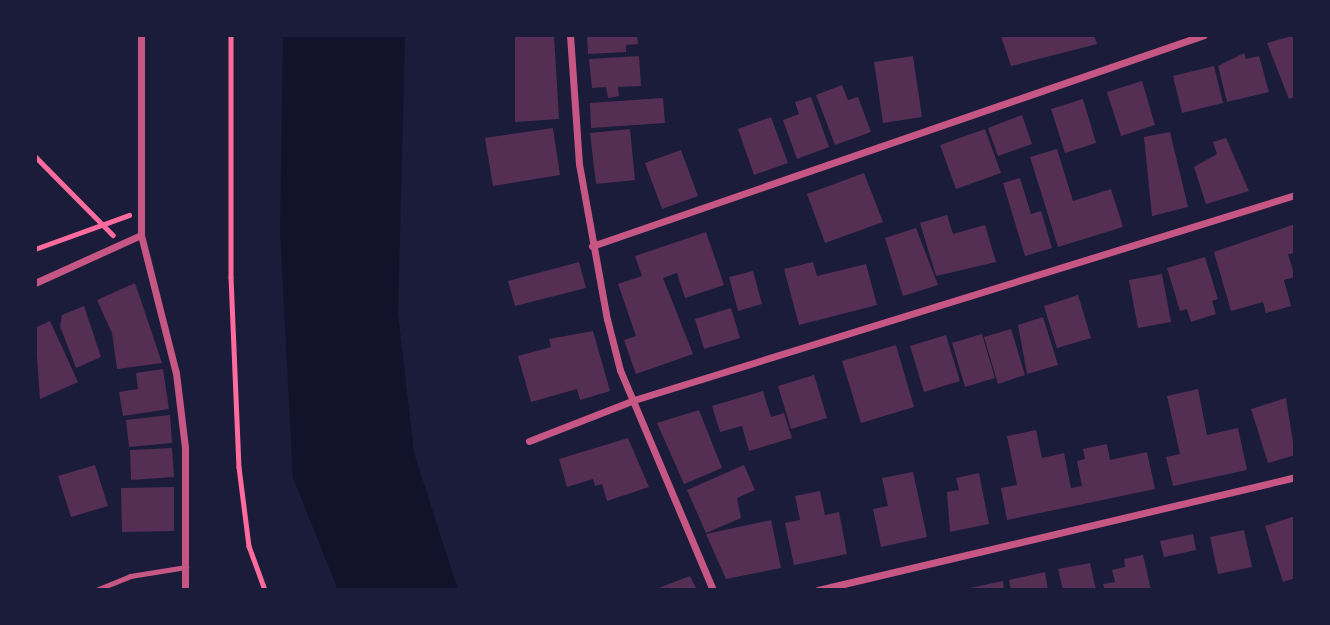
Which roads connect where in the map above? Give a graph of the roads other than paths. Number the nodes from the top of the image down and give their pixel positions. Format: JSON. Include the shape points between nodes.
{"nodes":[{"id":1,"x":141,"y":35,"type":"edge"},
{"id":2,"x":570,"y":35,"type":"edge"},
{"id":3,"x":1204,"y":35,"type":"edge"},
{"id":4,"x":1295,"y":195,"type":"edge"},
{"id":5,"x":141,"y":235,"type":"junction"},
{"id":6,"x":592,"y":246,"type":"junction"},
{"id":7,"x":35,"y":283,"type":"edge"},
{"id":8,"x":635,"y":400,"type":"junction"},
{"id":9,"x":530,"y":441,"type":"dead end"},
{"id":10,"x":1295,"y":477,"type":"edge"},
{"id":11,"x":186,"y":567,"type":"junction"},
{"id":12,"x":96,"y":590,"type":"edge"},
{"id":13,"x":185,"y":590,"type":"edge"},
{"id":14,"x":713,"y":590,"type":"edge"},
{"id":15,"x":818,"y":590,"type":"edge"}],
"edges":[{"from":1,"to":5,"type":"street"},
{"from":2,"to":6,"type":"street"},
{"from":3,"to":6,"type":"street"},
{"from":4,"to":8,"type":"street"},
{"from":5,"to":7,"type":"street"},
{"from":5,"to":11,"type":"street","via":[[176,373]]},
{"from":6,"to":8,"type":"street","via":[[617,357]]},
{"from":8,"to":9,"type":"street"},
{"from":8,"to":14,"type":"street"},
{"from":10,"to":15,"type":"street"},
{"from":11,"to":12,"type":"lane","via":[[130,576]]},
{"from":11,"to":13,"type":"street"}]}
